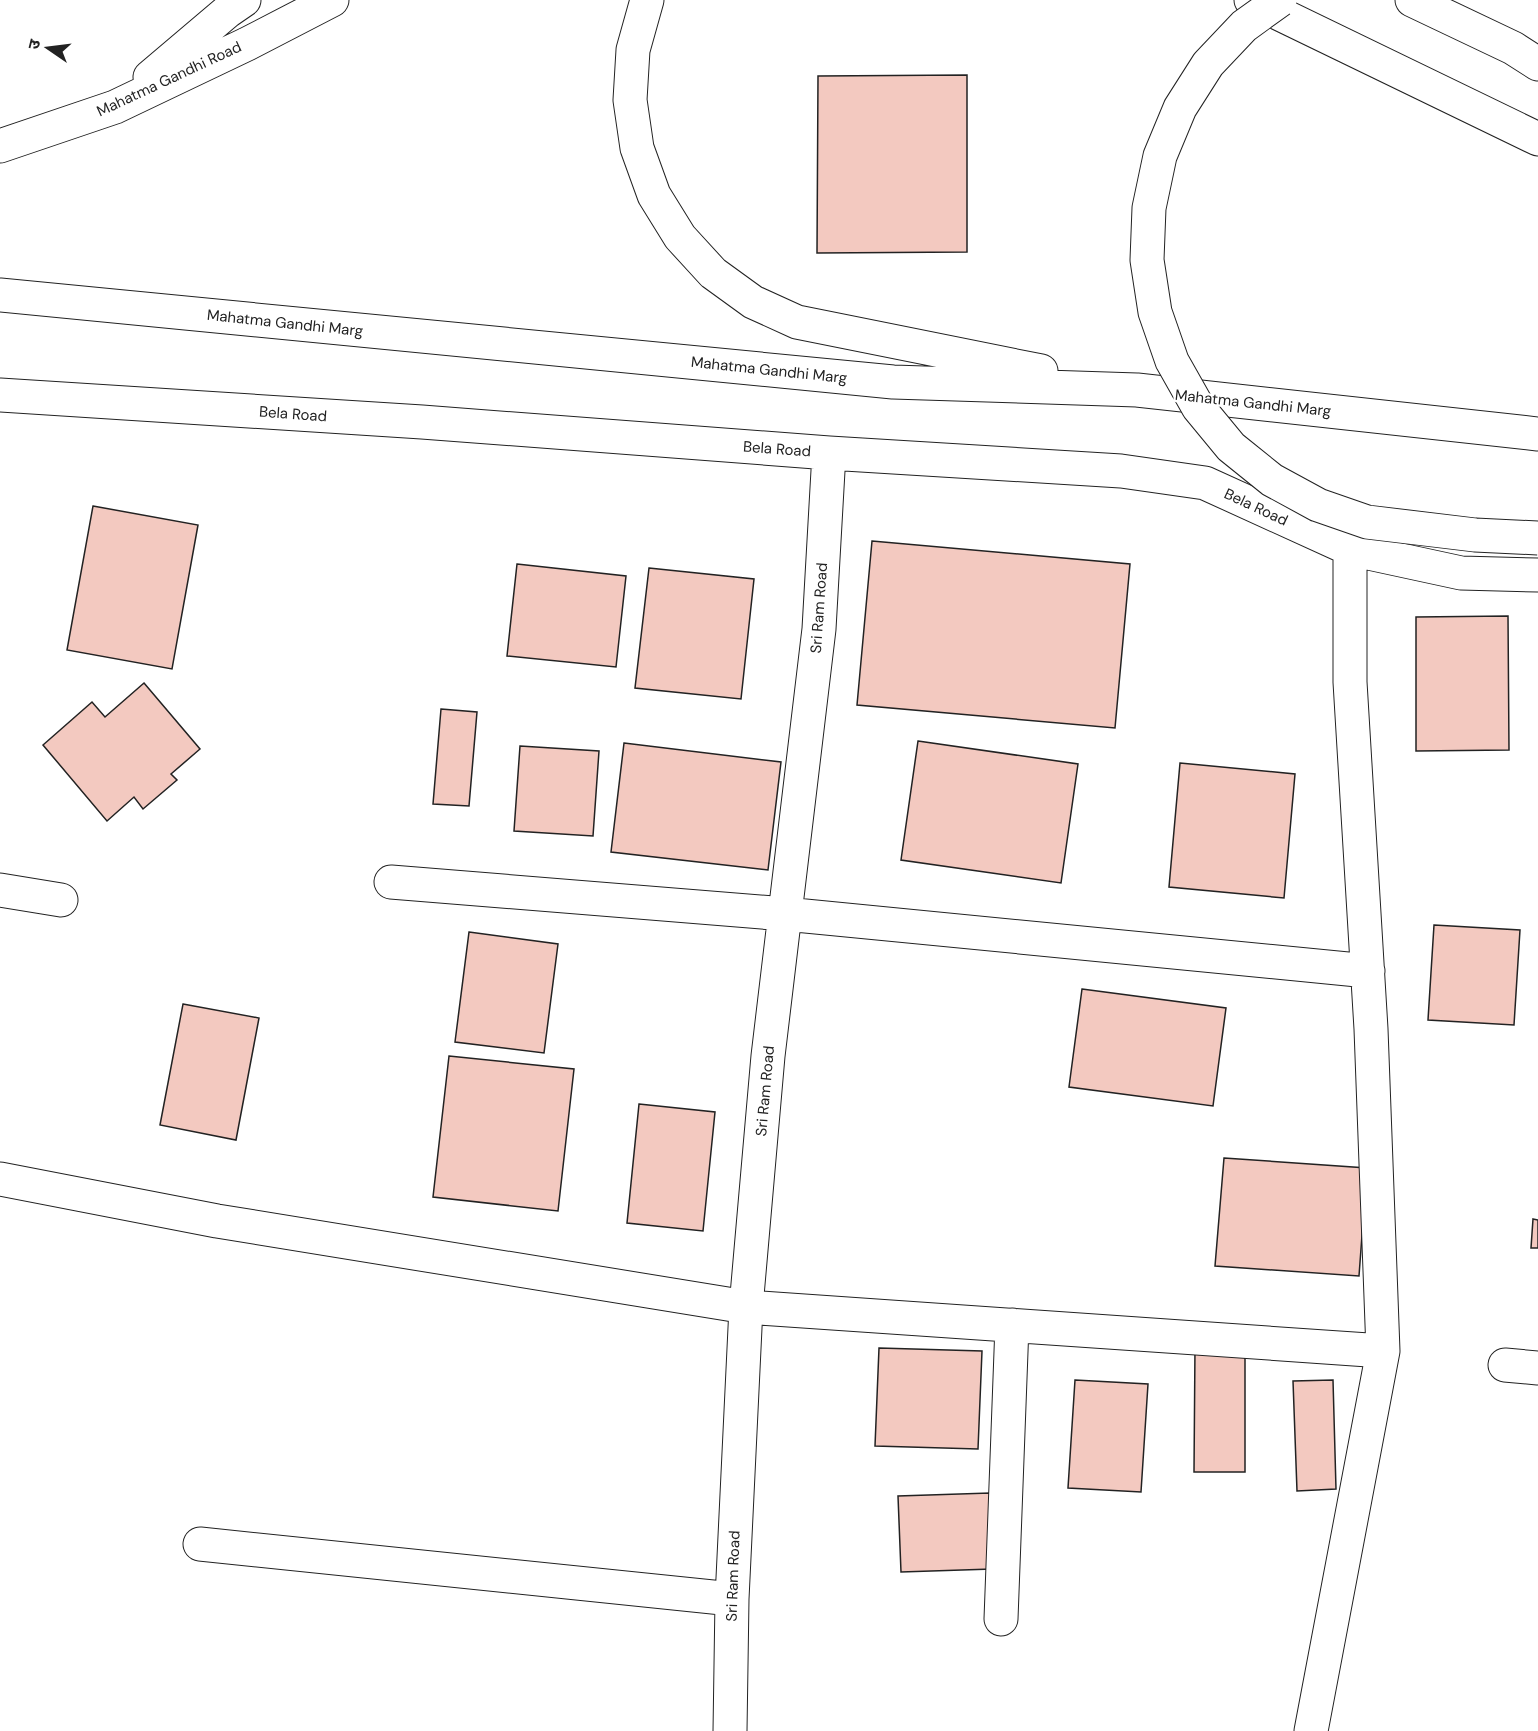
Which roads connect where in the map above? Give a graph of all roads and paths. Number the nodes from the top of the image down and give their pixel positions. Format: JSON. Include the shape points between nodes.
{"nodes":[{"id":1,"x":244,"y":0,"type":"edge"},
{"id":2,"x":332,"y":0,"type":"edge"},
{"id":3,"x":647,"y":0,"type":"edge"},
{"id":4,"x":1251,"y":0,"type":"edge"},
{"id":5,"x":1280,"y":0,"type":"edge"},
{"id":6,"x":1412,"y":0,"type":"edge"},
{"id":7,"x":1538,"y":64,"type":"edge"},
{"id":8,"x":115,"y":107,"type":"junction"},
{"id":9,"x":1538,"y":139,"type":"edge"},
{"id":10,"x":0,"y":146,"type":"edge"},
{"id":11,"x":0,"y":295,"type":"edge"},
{"id":12,"x":1137,"y":390,"type":"junction"},
{"id":13,"x":0,"y":395,"type":"edge"},
{"id":14,"x":1538,"y":434,"type":"edge"},
{"id":15,"x":829,"y":453,"type":"junction"},
{"id":16,"x":1538,"y":538,"type":"edge"},
{"id":17,"x":1350,"y":549,"type":"junction"},
{"id":18,"x":1538,"y":575,"type":"edge"},
{"id":19,"x":391,"y":882,"type":"dead end"},
{"id":20,"x":0,"y":890,"type":"edge"},
{"id":21,"x":61,"y":900,"type":"dead end"},
{"id":22,"x":785,"y":914,"type":"junction"},
{"id":23,"x":1368,"y":971,"type":"junction"},
{"id":24,"x":0,"y":1179,"type":"edge"},
{"id":25,"x":746,"y":1306,"type":"junction"},
{"id":26,"x":1012,"y":1325,"type":"junction"},
{"id":27,"x":1383,"y":1351,"type":"junction"},
{"id":28,"x":1505,"y":1365,"type":"dead end"},
{"id":29,"x":1538,"y":1368,"type":"edge"},
{"id":30,"x":200,"y":1544,"type":"dead end"},
{"id":31,"x":732,"y":1599,"type":"junction"},
{"id":32,"x":1001,"y":1619,"type":"dead end"},
{"id":33,"x":730,"y":1731,"type":"edge"},
{"id":34,"x":1311,"y":1731,"type":"edge"}],
"edges":[{"from":1,"to":8,"type":"main road"},
{"from":2,"to":8,"type":"main road","name":"Mahatma Gandhi Road"},
{"from":3,"to":12,"type":"main road","via":[[633,50],[630,100],[637,148],[654,195],[680,237],[713,273],[753,302],[797,322]]},
{"from":4,"to":9,"type":"main road"},
{"from":5,"to":16,"type":"main road","bridge":true,"via":[[1244,26],[1208,64],[1180,108],[1160,156],[1149,208],[1147,260],[1155,312],[1172,362],[1198,407],[1231,447],[1272,480],[1318,505],[1367,522]]},
{"from":6,"to":7,"type":"main road"},
{"from":8,"to":10,"type":"main road","name":"Mahatma Gandhi Road"},
{"from":11,"to":12,"type":"main road","name":"Mahatma Gandhi Marg","via":[[893,382]]},
{"from":12,"to":14,"type":"main road","name":"Mahatma Gandhi Marg"},
{"from":13,"to":15,"type":"main road","name":"Bela Road"},
{"from":15,"to":17,"type":"main road","name":"Bela Road","via":[[1121,471],[1205,483]]},
{"from":15,"to":22,"type":"main road","name":"Sri Ram Road","via":[[819,629]]},
{"from":17,"to":18,"type":"main road","name":"Bela Road","via":[[1461,573]]},
{"from":17,"to":23,"type":"main road","via":[[1350,682]]},
{"from":19,"to":22,"type":"main road"},
{"from":20,"to":21,"type":"main road"},
{"from":22,"to":23,"type":"main road"},
{"from":22,"to":25,"type":"main road","name":"Sri Ram Road"},
{"from":23,"to":27,"type":"main road"},
{"from":24,"to":25,"type":"main road","via":[[217,1221]]},
{"from":25,"to":26,"type":"main road"},
{"from":25,"to":31,"type":"main road","name":"Sri Ram Road"},
{"from":26,"to":27,"type":"main road"},
{"from":26,"to":32,"type":"main road"},
{"from":27,"to":34,"type":"main road"},
{"from":28,"to":29,"type":"main road"},
{"from":30,"to":31,"type":"main road"},
{"from":31,"to":33,"type":"main road","name":"Sri Ram Road"}]}
